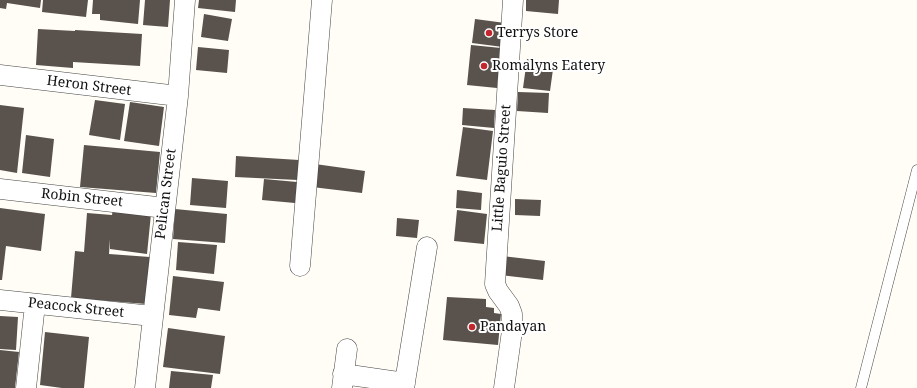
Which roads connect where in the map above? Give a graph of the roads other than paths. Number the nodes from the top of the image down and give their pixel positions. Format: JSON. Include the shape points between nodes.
{"nodes":[{"id":1,"x":185,"y":0,"type":"edge"},
{"id":2,"x":322,"y":0,"type":"edge"},
{"id":3,"x":513,"y":0,"type":"edge"},
{"id":4,"x":0,"y":75,"type":"edge"},
{"id":5,"x":178,"y":96,"type":"junction"},
{"id":6,"x":917,"y":170,"type":"edge"},
{"id":7,"x":0,"y":189,"type":"edge"},
{"id":8,"x":165,"y":208,"type":"junction"},
{"id":9,"x":427,"y":247,"type":"dead end"},
{"id":10,"x":300,"y":266,"type":"dead end"},
{"id":11,"x":0,"y":300,"type":"edge"},
{"id":12,"x":34,"y":304,"type":"junction"},
{"id":13,"x":152,"y":316,"type":"junction"},
{"id":14,"x":347,"y":349,"type":"dead end"},
{"id":15,"x":342,"y":381,"type":"edge"},
{"id":16,"x":404,"y":385,"type":"edge"},
{"id":17,"x":26,"y":388,"type":"edge"},
{"id":18,"x":145,"y":388,"type":"edge"},
{"id":19,"x":504,"y":388,"type":"edge"},
{"id":20,"x":861,"y":388,"type":"edge"}],
"edges":[{"from":1,"to":5,"type":"street","name":"Pelican Street"},
{"from":2,"to":10,"type":"street"},
{"from":3,"to":19,"type":"street","name":"Little Baguio Street","via":[[495,284],[512,314]]},
{"from":4,"to":5,"type":"street","name":"Heron Street"},
{"from":5,"to":8,"type":"street","name":"Pelican Street"},
{"from":6,"to":20,"type":"lane"},
{"from":7,"to":8,"type":"street","name":"Robin Street"},
{"from":8,"to":13,"type":"street","name":"Pelican Street"},
{"from":9,"to":16,"type":"street"},
{"from":11,"to":12,"type":"street","name":"Peacock Street"},
{"from":12,"to":13,"type":"street","name":"Peacock Street"},
{"from":12,"to":17,"type":"street"},
{"from":13,"to":18,"type":"street","name":"Pelican Street"},
{"from":14,"to":15,"type":"street"},
{"from":15,"to":16,"type":"street"}]}
